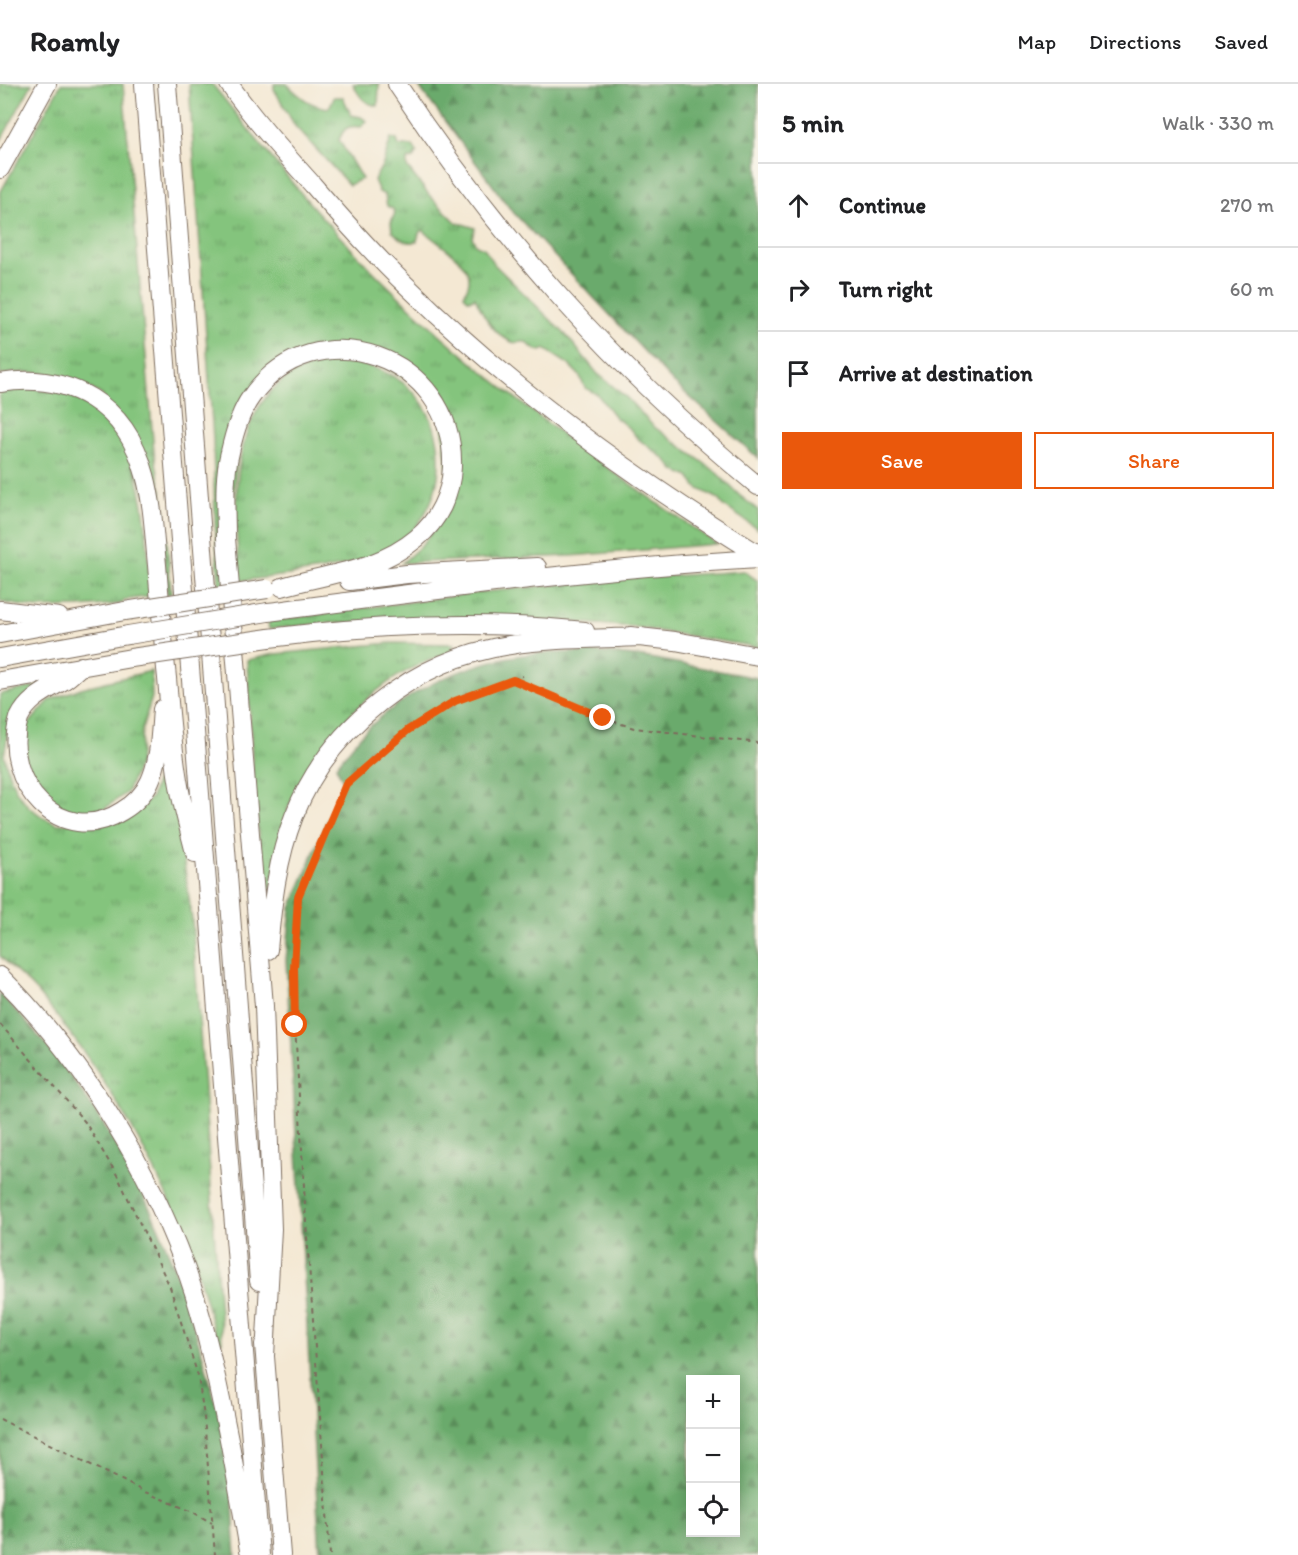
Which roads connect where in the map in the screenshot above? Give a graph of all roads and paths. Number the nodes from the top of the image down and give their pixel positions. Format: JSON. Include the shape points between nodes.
{"nodes":[{"id":1,"x":47,"y":84,"type":"edge"},
{"id":2,"x":144,"y":84,"type":"edge"},
{"id":3,"x":167,"y":84,"type":"edge"},
{"id":4,"x":229,"y":84,"type":"edge"},
{"id":5,"x":397,"y":84,"type":"edge"},
{"id":6,"x":0,"y":169,"type":"edge"},
{"id":7,"x":0,"y":383,"type":"edge"},
{"id":8,"x":758,"y":486,"type":"edge"},
{"id":9,"x":758,"y":556,"type":"edge"},
{"id":10,"x":646,"y":567,"type":"junction"},
{"id":11,"x":274,"y":588,"type":"junction"},
{"id":12,"x":0,"y":610,"type":"edge"},
{"id":13,"x":76,"y":620,"type":"junction"},
{"id":14,"x":0,"y":634,"type":"edge"},
{"id":15,"x":642,"y":637,"type":"junction"},
{"id":16,"x":758,"y":656,"type":"edge"},
{"id":17,"x":0,"y":657,"type":"edge"},
{"id":18,"x":81,"y":666,"type":"junction"},
{"id":19,"x":523,"y":676,"type":"dead end"},
{"id":20,"x":513,"y":680,"type":"junction"},
{"id":21,"x":0,"y":681,"type":"edge"},
{"id":22,"x":167,"y":683,"type":"junction"},
{"id":23,"x":758,"y":743,"type":"edge"},
{"id":24,"x":207,"y":905,"type":"junction"},
{"id":25,"x":0,"y":976,"type":"edge"},
{"id":26,"x":264,"y":1006,"type":"junction"},
{"id":27,"x":0,"y":1024,"type":"edge"},
{"id":28,"x":265,"y":1356,"type":"junction"},
{"id":29,"x":0,"y":1419,"type":"edge"},
{"id":30,"x":212,"y":1523,"type":"junction"},
{"id":31,"x":214,"y":1555,"type":"edge"},
{"id":32,"x":250,"y":1555,"type":"edge"},
{"id":33,"x":260,"y":1555,"type":"edge"},
{"id":34,"x":281,"y":1555,"type":"edge"},
{"id":35,"x":330,"y":1555,"type":"edge"}],
"edges":[{"from":1,"to":6,"type":"highway"},
{"from":2,"to":24,"type":"highway"},
{"from":3,"to":28,"type":"highway"},
{"from":4,"to":9,"type":"highway","via":[[350,228],[476,350],[582,434]]},
{"from":5,"to":8,"type":"highway","via":[[450,163],[552,290],[661,402]]},
{"from":7,"to":22,"type":"highway","via":[[40,380],[80,391],[112,414],[130,438],[145,474],[152,506]]},
{"from":9,"to":10,"type":"highway"},
{"from":10,"to":11,"type":"highway","via":[[556,566],[407,574]]},
{"from":10,"to":17,"type":"highway","bridge":true,"via":[[268,612]]},
{"from":11,"to":13,"type":"highway","bridge":true},
{"from":11,"to":26,"type":"highway","via":[[363,568],[396,553],[418,537],[445,502],[452,479],[453,450],[447,426],[423,384],[384,358],[340,350],[291,362],[250,397],[230,452],[226,538]]},
{"from":12,"to":13,"type":"highway"},
{"from":13,"to":14,"type":"highway"},
{"from":15,"to":16,"type":"highway"},
{"from":15,"to":18,"type":"highway","bridge":true,"via":[[556,628],[385,628],[269,638]]},
{"from":15,"to":26,"type":"highway","via":[[509,645],[466,655],[429,671],[372,707],[332,750],[311,781],[288,835],[273,898]]},
{"from":18,"to":21,"type":"highway"},
{"from":18,"to":22,"type":"highway","via":[[65,680],[38,694],[26,707],[15,728],[11,749],[18,781],[32,801],[50,814],[72,821],[94,822],[116,815],[145,791],[158,756]]},
{"from":19,"to":20,"type":"path"},
{"from":20,"to":23,"type":"path","via":[[634,728]]},
{"from":20,"to":35,"type":"path","via":[[455,701],[408,730],[346,784],[298,897],[295,1025]]},
{"from":22,"to":24,"type":"highway","via":[[180,789]]},
{"from":24,"to":33,"type":"highway"},
{"from":25,"to":32,"type":"highway","via":[[71,1058],[122,1137],[161,1210],[204,1325],[234,1456]]},
{"from":26,"to":28,"type":"highway","via":[[272,1229]]},
{"from":27,"to":30,"type":"path","via":[[85,1122],[117,1175],[171,1287],[198,1376]]},
{"from":28,"to":34,"type":"highway"},
{"from":29,"to":30,"type":"path"},
{"from":30,"to":31,"type":"path"}]}
